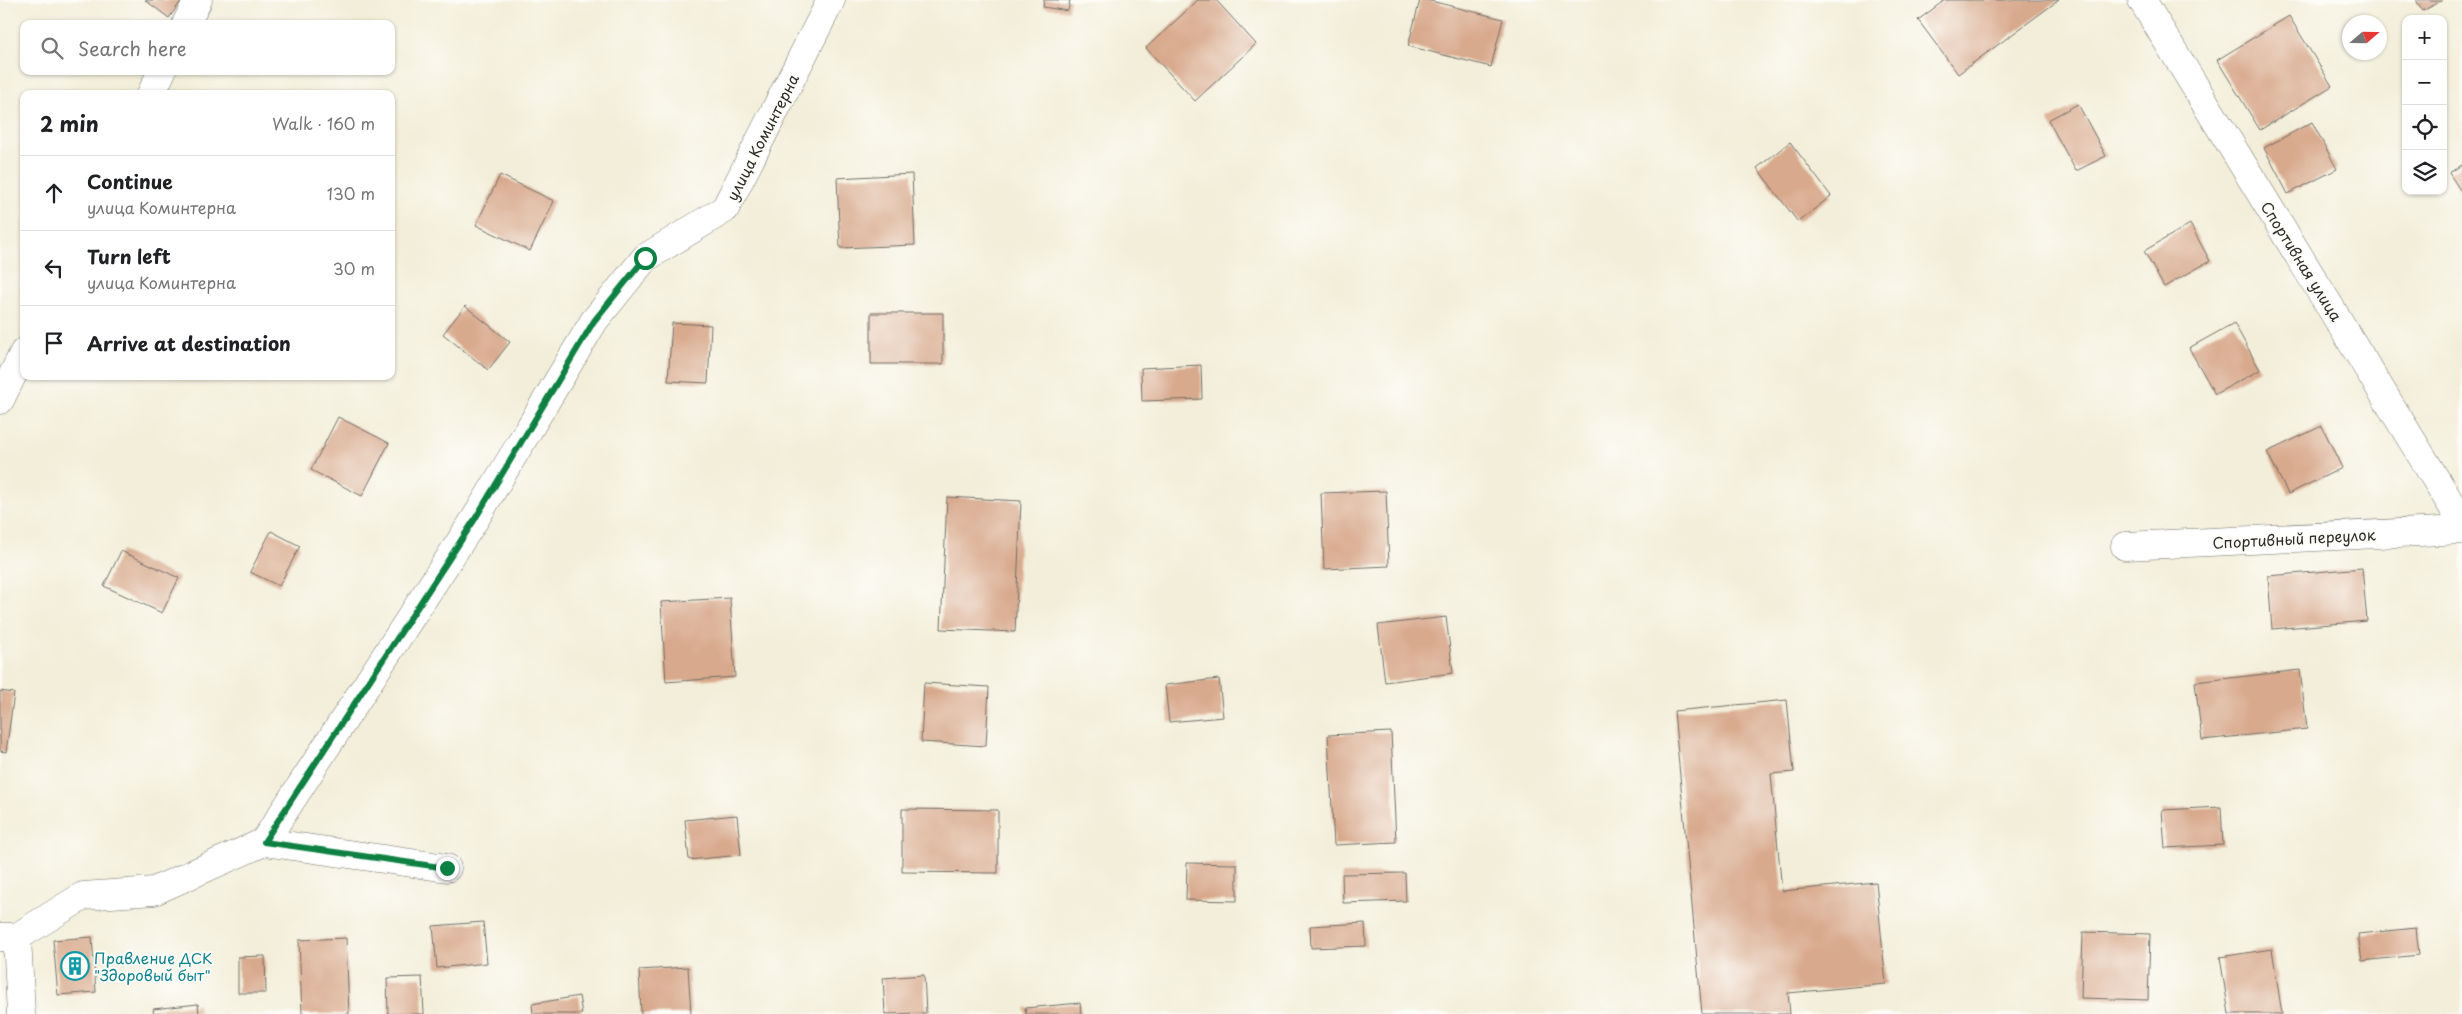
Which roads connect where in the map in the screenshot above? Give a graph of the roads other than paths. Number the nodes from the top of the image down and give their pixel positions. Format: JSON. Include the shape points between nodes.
{"nodes":[{"id":1,"x":198,"y":0,"type":"edge"},
{"id":2,"x":831,"y":0,"type":"edge"},
{"id":3,"x":2142,"y":0,"type":"edge"},
{"id":4,"x":188,"y":20,"type":"edge"},
{"id":5,"x":160,"y":75,"type":"edge"},
{"id":6,"x":153,"y":90,"type":"edge"},
{"id":7,"x":20,"y":360,"type":"edge"},
{"id":8,"x":0,"y":400,"type":"edge"},
{"id":9,"x":2462,"y":522,"type":"edge"},
{"id":10,"x":2462,"y":530,"type":"edge"},
{"id":11,"x":2125,"y":546,"type":"dead end"},
{"id":12,"x":264,"y":842,"type":"junction"},
{"id":13,"x":447,"y":868,"type":"dead end"},
{"id":14,"x":8,"y":937,"type":"edge"},
{"id":15,"x":21,"y":1014,"type":"edge"}],
"edges":[{"from":1,"to":4,"type":"street"},
{"from":2,"to":12,"type":"street","name":"улица Коминтерна","via":[[726,209],[645,258],[594,321],[475,519]]},
{"from":3,"to":9,"type":"street","name":"Спортивная улица"},
{"from":5,"to":6,"type":"street"},
{"from":7,"to":8,"type":"street"},
{"from":10,"to":11,"type":"street","name":"Спортивный переулок"},
{"from":12,"to":13,"type":"street"},
{"from":12,"to":14,"type":"street","via":[[154,891],[83,896]]},
{"from":14,"to":15,"type":"street"}]}
